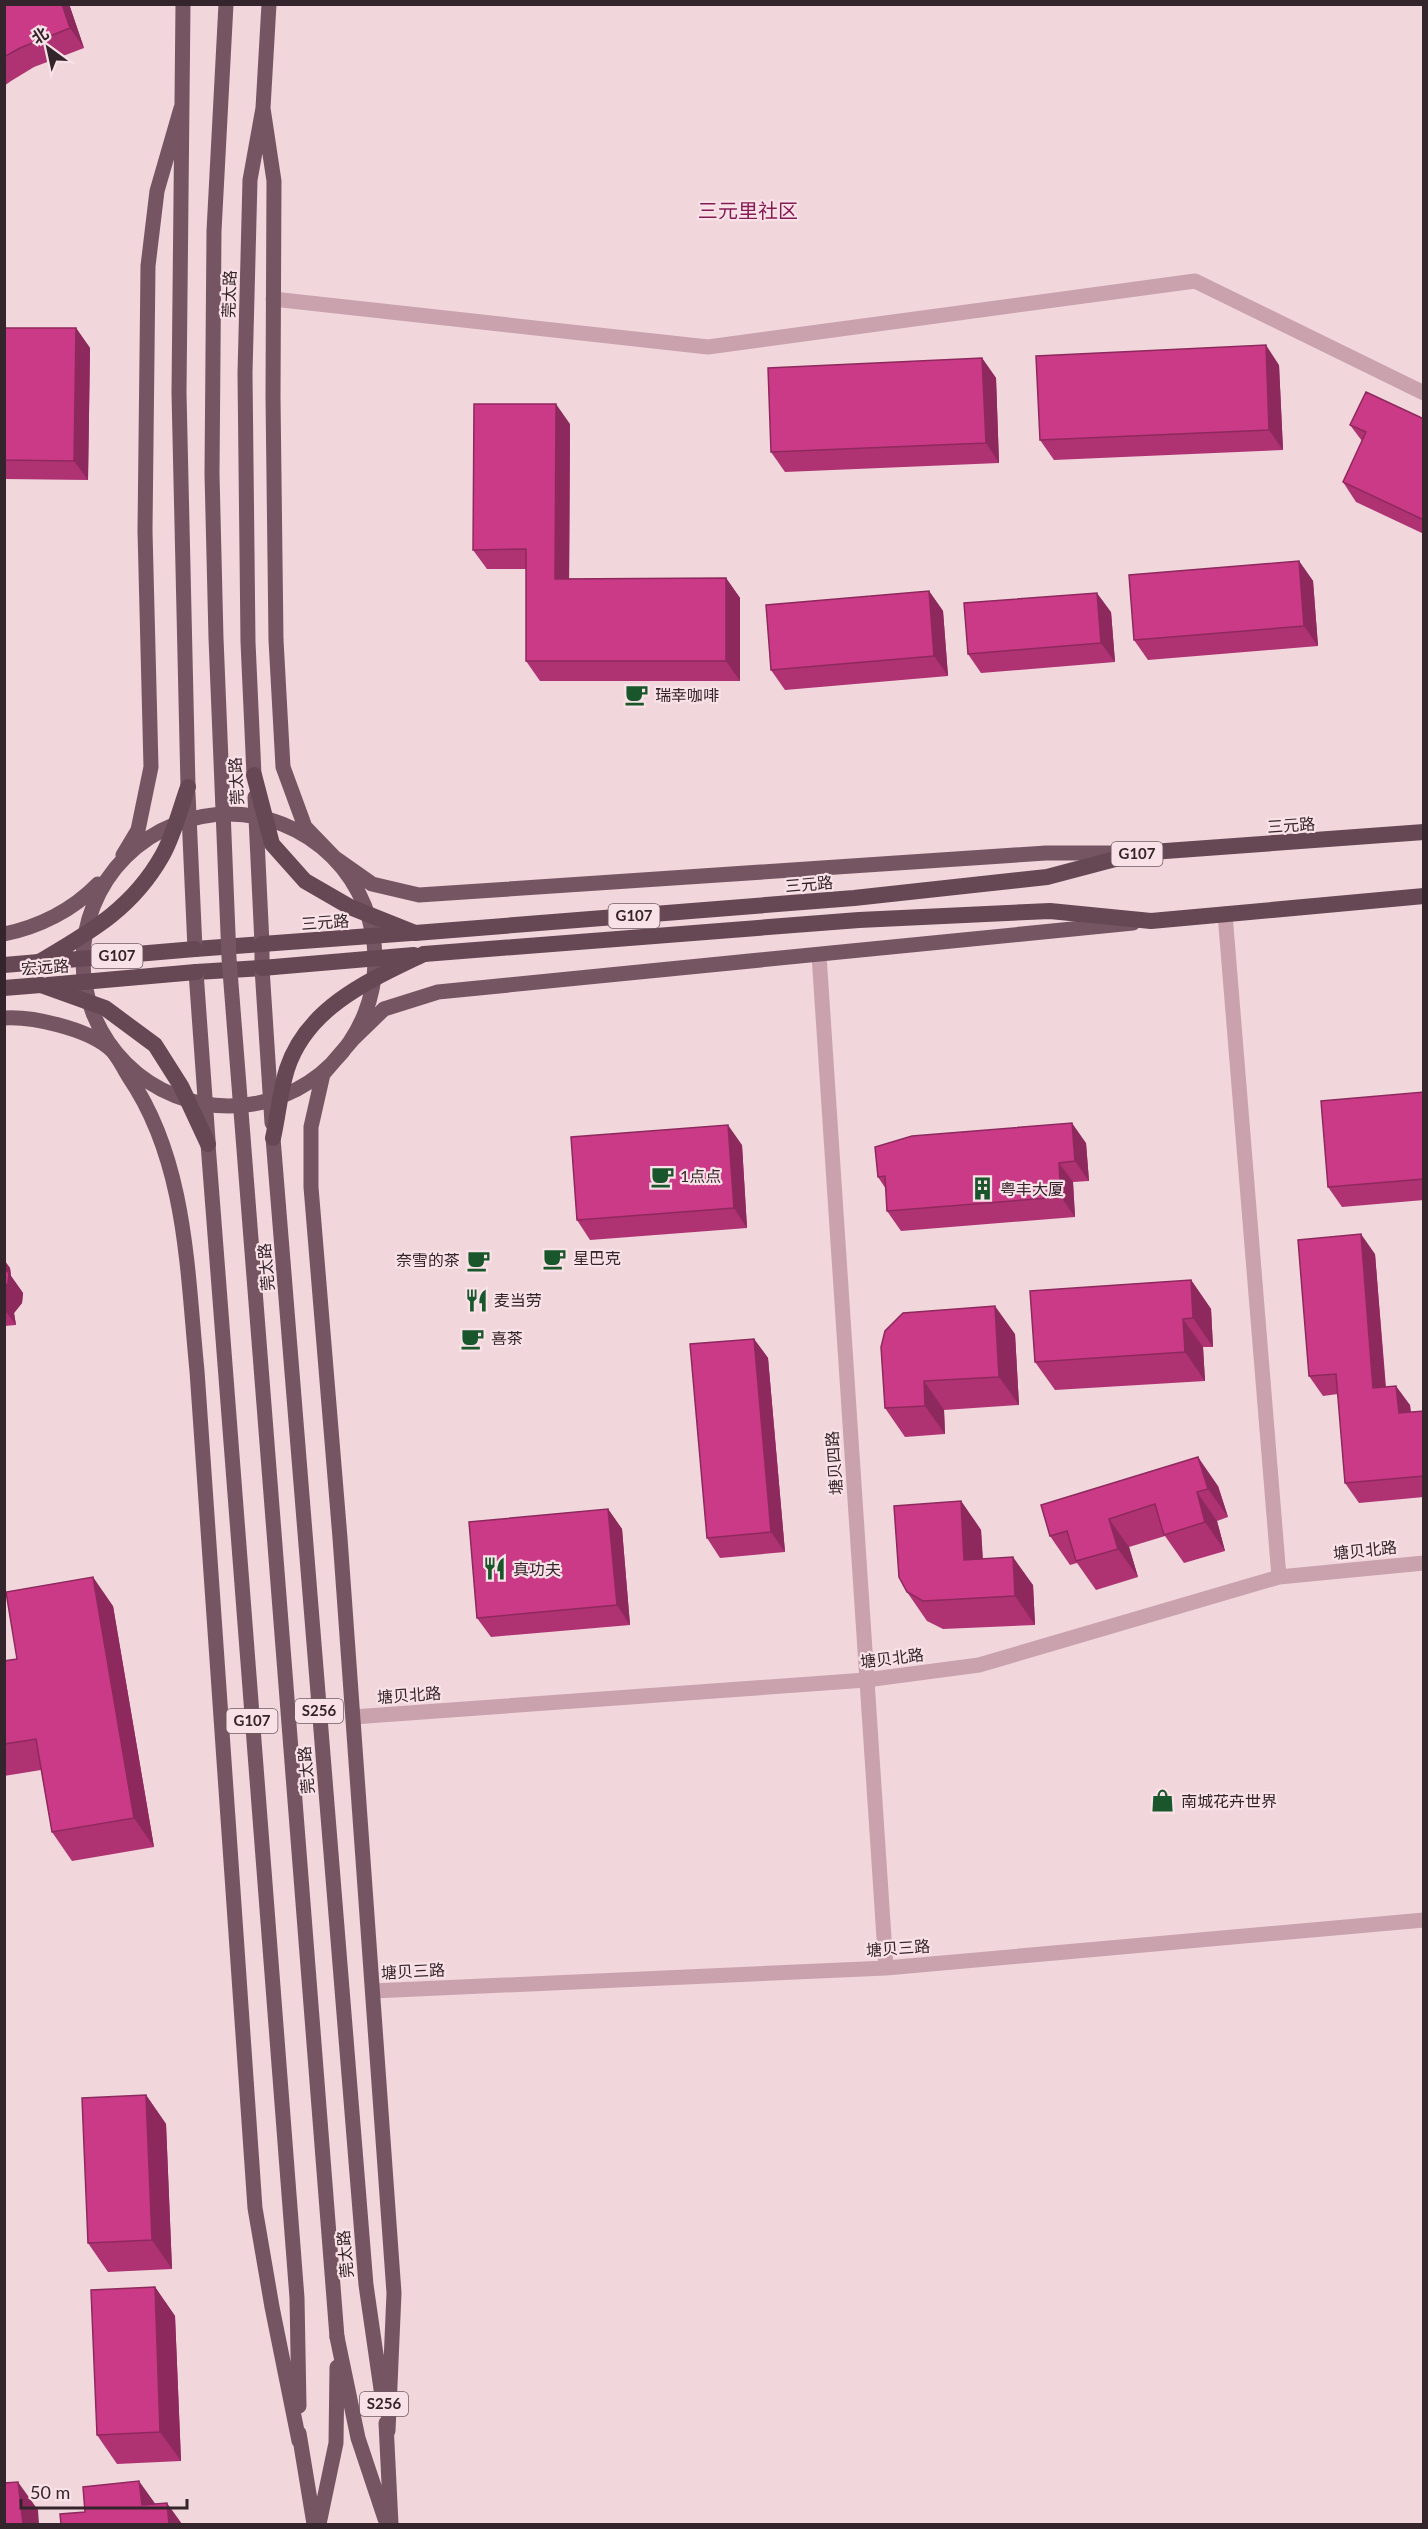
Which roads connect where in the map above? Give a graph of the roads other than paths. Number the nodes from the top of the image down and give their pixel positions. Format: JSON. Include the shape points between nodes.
{"nodes":[{"id":1,"x":183,"y":4,"type":"edge"},
{"id":2,"x":226,"y":4,"type":"edge"},
{"id":3,"x":269,"y":4,"type":"edge"},
{"id":4,"x":181,"y":108,"type":"junction"},
{"id":5,"x":263,"y":108,"type":"junction"},
{"id":6,"x":273,"y":299,"type":"junction"},
{"id":7,"x":1424,"y":393,"type":"edge"},
{"id":8,"x":254,"y":775,"type":"junction"},
{"id":9,"x":188,"y":787,"type":"junction"},
{"id":10,"x":1424,"y":832,"type":"edge"},
{"id":11,"x":1138,"y":853,"type":"junction"},
{"id":12,"x":335,"y":858,"type":"junction"},
{"id":13,"x":119,"y":862,"type":"junction"},
{"id":14,"x":1424,"y":896,"type":"edge"},
{"id":15,"x":1225,"y":914,"type":"junction"},
{"id":16,"x":1151,"y":921,"type":"junction"},
{"id":17,"x":414,"y":933,"type":"junction"},
{"id":18,"x":4,"y":934,"type":"edge"},
{"id":19,"x":262,"y":944,"type":"junction"},
{"id":20,"x":195,"y":949,"type":"junction"},
{"id":21,"x":424,"y":954,"type":"junction"},
{"id":22,"x":819,"y":955,"type":"junction"},
{"id":23,"x":39,"y":962,"type":"junction"},
{"id":24,"x":4,"y":965,"type":"edge"},
{"id":25,"x":262,"y":968,"type":"junction"},
{"id":26,"x":196,"y":972,"type":"junction"},
{"id":27,"x":41,"y":985,"type":"junction"},
{"id":28,"x":4,"y":988,"type":"edge"},
{"id":29,"x":4,"y":1018,"type":"edge"},
{"id":30,"x":353,"y":1039,"type":"junction"},
{"id":31,"x":109,"y":1047,"type":"junction"},
{"id":32,"x":273,"y":1138,"type":"junction"},
{"id":33,"x":208,"y":1144,"type":"junction"},
{"id":34,"x":1424,"y":1563,"type":"edge"},
{"id":35,"x":1279,"y":1578,"type":"junction"},
{"id":36,"x":866,"y":1680,"type":"junction"},
{"id":37,"x":353,"y":1717,"type":"junction"},
{"id":38,"x":1424,"y":1920,"type":"edge"},
{"id":39,"x":886,"y":1968,"type":"junction"},
{"id":40,"x":373,"y":1991,"type":"junction"},
{"id":41,"x":337,"y":2337,"type":"junction"},
{"id":42,"x":388,"y":2431,"type":"junction"},
{"id":43,"x":299,"y":2441,"type":"junction"},
{"id":44,"x":314,"y":2524,"type":"edge"},
{"id":45,"x":319,"y":2524,"type":"edge"},
{"id":46,"x":389,"y":2524,"type":"edge"}],
"edges":[{"from":1,"to":4,"type":"main road"},
{"from":2,"to":41,"type":"main road","bridge":true,"via":[[214,231],[212,474],[229,958]]},
{"from":3,"to":5,"type":"main road","name":"莞太路"},
{"from":4,"to":9,"type":"main road","via":[[179,393]]},
{"from":4,"to":13,"type":"main road","via":[[157,191],[148,266],[145,531],[151,767],[138,830]]},
{"from":5,"to":6,"type":"main road","via":[[274,181]]},
{"from":5,"to":8,"type":"main road","name":"莞太路","via":[[250,180],[245,373],[248,642]]},
{"from":6,"to":7,"type":"street","via":[[708,347],[1195,281]]},
{"from":6,"to":12,"type":"main road","via":[[276,629],[283,767],[305,827]]},
{"from":8,"to":17,"type":"highway","bridge":true,"via":[[272,844],[305,881],[350,907]]},
{"from":8,"to":19,"type":"main road","name":"莞太路","bridge":true},
{"from":9,"to":20,"type":"main road","bridge":true},
{"from":9,"to":23,"type":"highway","bridge":true,"via":[[164,854],[138,892],[102,926]]},
{"from":10,"to":11,"type":"highway","name":"三元路","number":"G107"},
{"from":11,"to":12,"type":"main road","via":[[1035,854],[419,895],[372,884]]},
{"from":11,"to":17,"type":"highway","name":"三元路","number":"G107","via":[[1047,877],[854,898]]},
{"from":12,"to":13,"type":"main road","via":[[297,829],[250,814],[202,815],[156,832]]},
{"from":12,"to":30,"type":"main road","via":[[363,898],[376,945],[372,994]]},
{"from":13,"to":18,"type":"main road","via":[[83,900],[30,929]]},
{"from":13,"to":31,"type":"main road","via":[[92,905],[81,953],[87,1003]]},
{"from":14,"to":15,"type":"highway","number":"G107"},
{"from":15,"to":16,"type":"highway","number":"G107"},
{"from":15,"to":35,"type":"street"},
{"from":16,"to":21,"type":"highway","number":"G107","via":[[1050,911],[859,920]]},
{"from":16,"to":22,"type":"main road"},
{"from":17,"to":19,"type":"highway","name":"三元路","number":"G107","bridge":true},
{"from":19,"to":20,"type":"highway","name":"三元路","number":"G107","bridge":true},
{"from":19,"to":25,"type":"main road","name":"莞太路"},
{"from":20,"to":23,"type":"highway","name":"宏远路","number":"G107","bridge":true},
{"from":20,"to":26,"type":"main road"},
{"from":21,"to":25,"type":"highway","number":"G107","bridge":true},
{"from":21,"to":32,"type":"highway","bridge":true,"via":[[359,985],[312,1023],[287,1068]]},
{"from":22,"to":30,"type":"main road","via":[[438,992],[384,1010]]},
{"from":22,"to":36,"type":"street","name":"塘贝四路"},
{"from":23,"to":24,"type":"highway","name":"宏远路","number":"G107"},
{"from":25,"to":26,"type":"highway","number":"G107","bridge":true},
{"from":25,"to":32,"type":"main road","name":"莞太路","bridge":true},
{"from":26,"to":27,"type":"highway","name":"宏远路","number":"G107","bridge":true},
{"from":26,"to":33,"type":"main road","number":"G107","bridge":true},
{"from":27,"to":28,"type":"highway","name":"宏远路","number":"G107"},
{"from":27,"to":33,"type":"highway","bridge":true,"via":[[105,1008],[155,1045],[182,1086]]},
{"from":29,"to":31,"type":"main road","via":[[62,1025]]},
{"from":30,"to":31,"type":"main road","via":[[321,1075],[280,1098],[233,1108],[185,1101],[142,1080]]},
{"from":30,"to":37,"type":"main road","via":[[323,1074],[311,1127],[311,1188]]},
{"from":31,"to":43,"type":"main road","via":[[146,1102],[171,1166],[187,1262],[255,2208]]},
{"from":32,"to":42,"type":"main road","name":"莞太路","number":"S256","via":[[366,2285]]},
{"from":33,"to":43,"type":"main road","number":"G107","via":[[297,2298]]},
{"from":34,"to":35,"type":"street","name":"塘贝北路"},
{"from":35,"to":36,"type":"street","name":"塘贝北路","via":[[979,1665]]},
{"from":36,"to":37,"type":"street","name":"塘贝北路"},
{"from":36,"to":39,"type":"street","name":"塘贝四路"},
{"from":37,"to":40,"type":"main road"},
{"from":38,"to":39,"type":"street","name":"塘贝三路"},
{"from":39,"to":40,"type":"street","name":"塘贝三路"},
{"from":40,"to":42,"type":"main road","via":[[394,2294]]},
{"from":41,"to":45,"type":"main road","via":[[336,2443]]},
{"from":41,"to":46,"type":"main road","via":[[358,2438]]},
{"from":42,"to":46,"type":"main road","name":"莞太路","number":"S256"},
{"from":43,"to":44,"type":"main road"}]}
